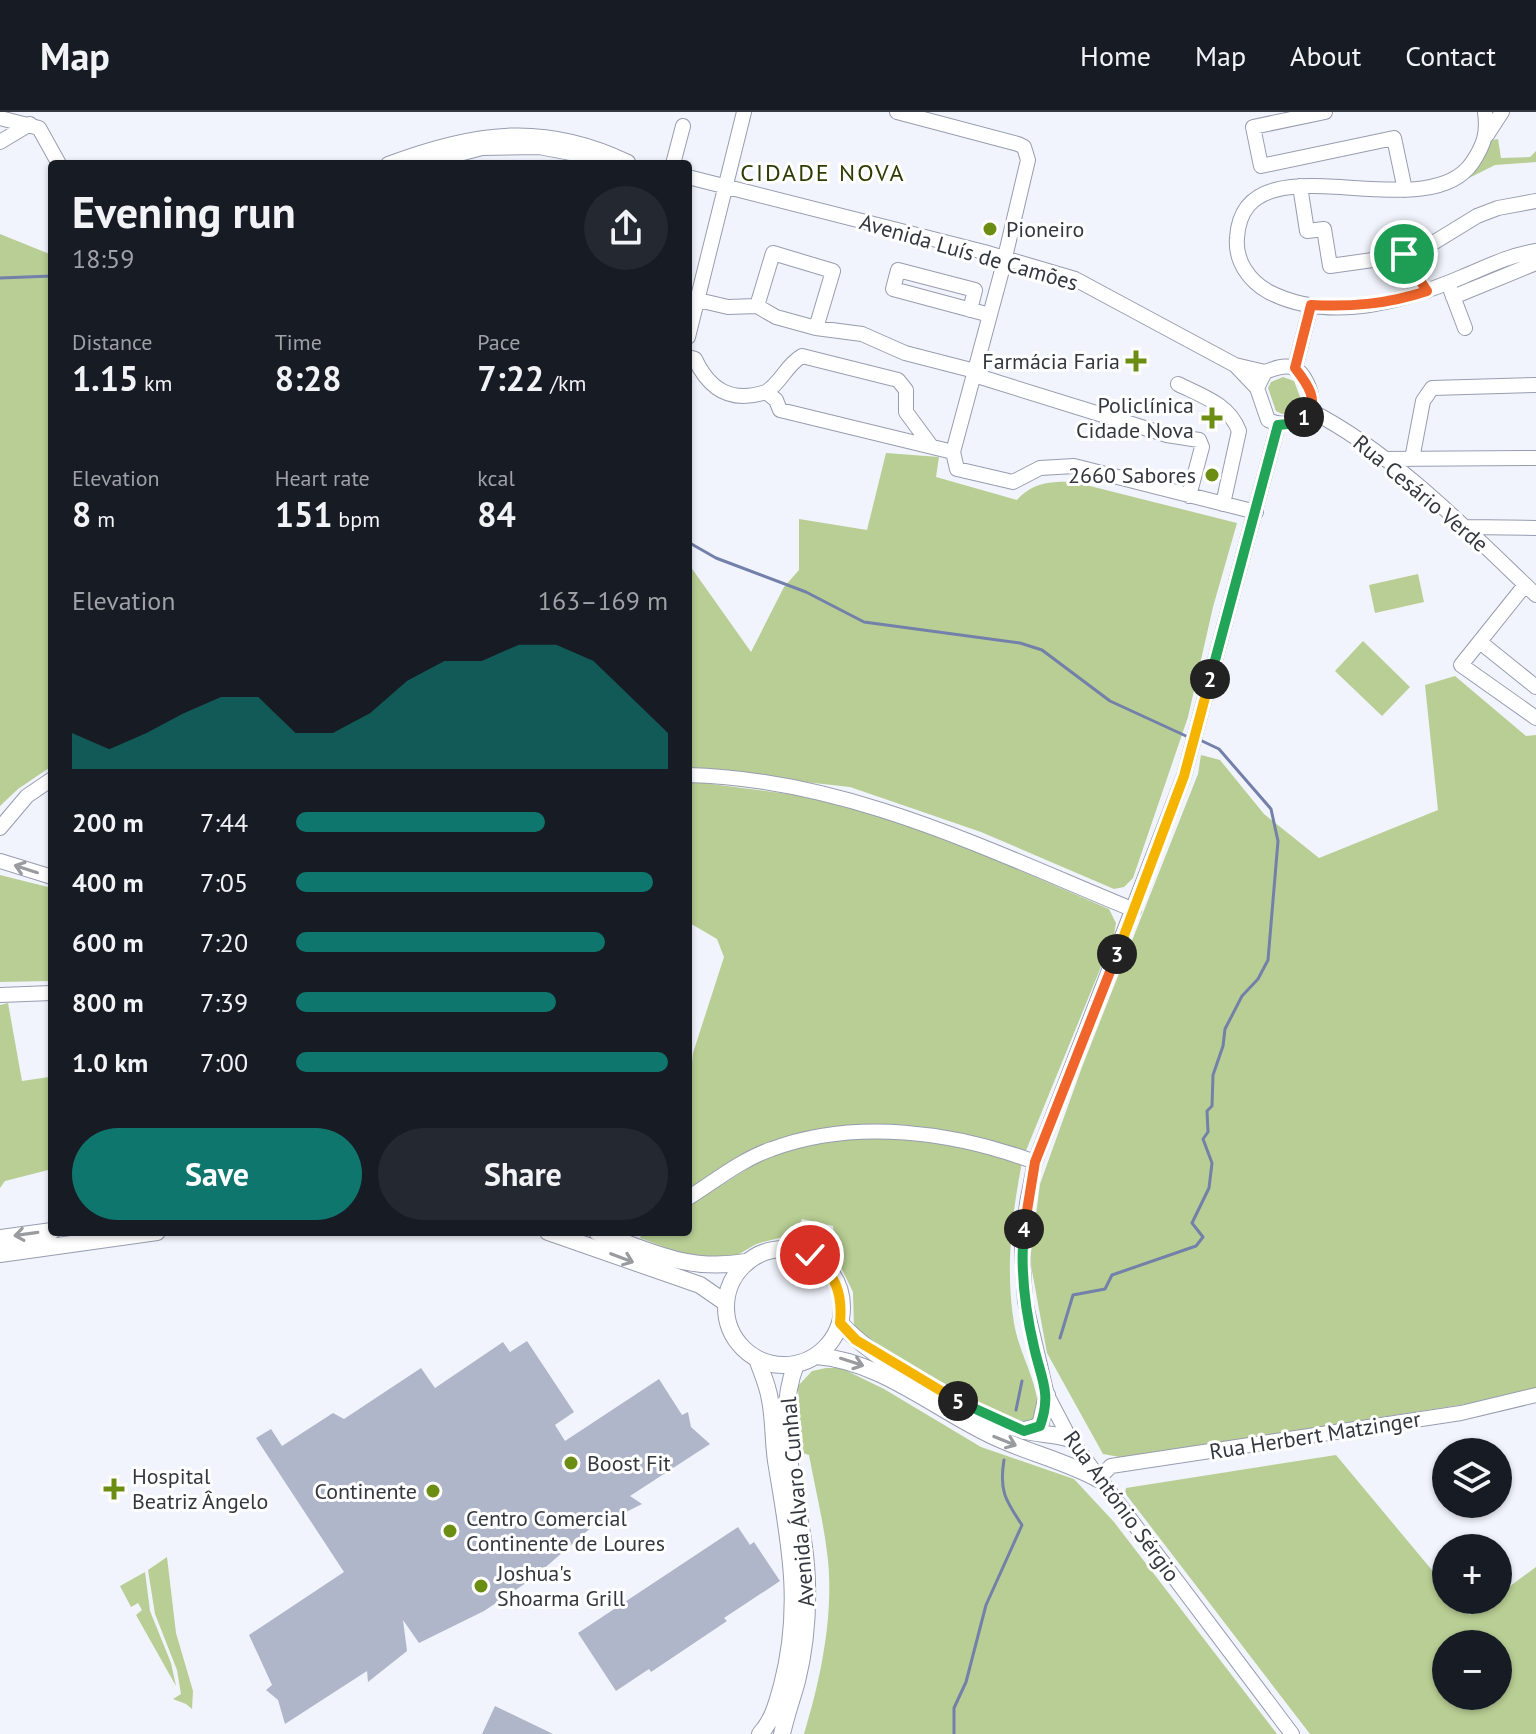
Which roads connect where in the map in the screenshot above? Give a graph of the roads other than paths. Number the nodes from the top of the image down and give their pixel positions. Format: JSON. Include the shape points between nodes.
{"nodes":[{"id":1,"x":744,"y":112,"type":"edge"},
{"id":2,"x":897,"y":112,"type":"edge"},
{"id":3,"x":1325,"y":112,"type":"edge"},
{"id":4,"x":1485,"y":112,"type":"edge"},
{"id":5,"x":1502,"y":112,"type":"edge"},
{"id":6,"x":0,"y":118,"type":"edge"},
{"id":7,"x":30,"y":124,"type":"junction"},
{"id":8,"x":683,"y":126,"type":"dead end"},
{"id":9,"x":1487,"y":135,"type":"junction"},
{"id":10,"x":0,"y":142,"type":"edge"},
{"id":11,"x":57,"y":160,"type":"edge"},
{"id":12,"x":419,"y":160,"type":"edge"},
{"id":13,"x":614,"y":160,"type":"edge"},
{"id":14,"x":674,"y":160,"type":"edge"},
{"id":15,"x":692,"y":178,"type":"edge"},
{"id":16,"x":726,"y":185,"type":"junction"},
{"id":17,"x":1300,"y":186,"type":"junction"},
{"id":18,"x":1405,"y":190,"type":"junction"},
{"id":19,"x":1536,"y":201,"type":"edge"},
{"id":20,"x":1536,"y":251,"type":"edge"},
{"id":21,"x":1415,"y":254,"type":"junction"},
{"id":22,"x":1005,"y":258,"type":"junction"},
{"id":23,"x":1536,"y":263,"type":"edge"},
{"id":24,"x":1450,"y":290,"type":"junction"},
{"id":25,"x":1427,"y":291,"type":"junction"},
{"id":26,"x":698,"y":300,"type":"junction"},
{"id":27,"x":1311,"y":305,"type":"junction"},
{"id":28,"x":757,"y":306,"type":"junction"},
{"id":29,"x":970,"y":310,"type":"junction"},
{"id":30,"x":990,"y":315,"type":"junction"},
{"id":31,"x":692,"y":322,"type":"edge"},
{"id":32,"x":816,"y":328,"type":"junction"},
{"id":33,"x":1465,"y":328,"type":"dead end"},
{"id":34,"x":692,"y":358,"type":"edge"},
{"id":35,"x":1235,"y":365,"type":"junction"},
{"id":36,"x":1295,"y":368,"type":"junction"},
{"id":37,"x":1265,"y":372,"type":"junction"},
{"id":38,"x":974,"y":373,"type":"junction"},
{"id":39,"x":1178,"y":384,"type":"dead end"},
{"id":40,"x":1536,"y":385,"type":"edge"},
{"id":41,"x":1257,"y":388,"type":"junction"},
{"id":42,"x":766,"y":392,"type":"junction"},
{"id":43,"x":1311,"y":411,"type":"junction"},
{"id":44,"x":1278,"y":425,"type":"junction"},
{"id":45,"x":931,"y":446,"type":"junction"},
{"id":46,"x":953,"y":452,"type":"junction"},
{"id":47,"x":1536,"y":458,"type":"edge"},
{"id":48,"x":1382,"y":459,"type":"junction"},
{"id":49,"x":1412,"y":459,"type":"junction"},
{"id":50,"x":1189,"y":496,"type":"junction"},
{"id":51,"x":1223,"y":504,"type":"junction"},
{"id":52,"x":1256,"y":512,"type":"junction"},
{"id":53,"x":1467,"y":527,"type":"junction"},
{"id":54,"x":1536,"y":528,"type":"edge"},
{"id":55,"x":1530,"y":590,"type":"edge"},
{"id":56,"x":1480,"y":642,"type":"junction"},
{"id":57,"x":1536,"y":687,"type":"edge"},
{"id":58,"x":1536,"y":718,"type":"edge"},
{"id":59,"x":692,"y":775,"type":"edge"},
{"id":60,"x":48,"y":782,"type":"edge"},
{"id":61,"x":0,"y":828,"type":"edge"},
{"id":62,"x":0,"y":861,"type":"edge"},
{"id":63,"x":48,"y":876,"type":"edge"},
{"id":64,"x":1134,"y":910,"type":"junction"},
{"id":65,"x":48,"y":993,"type":"edge"},
{"id":66,"x":0,"y":995,"type":"edge"},
{"id":67,"x":1035,"y":1162,"type":"junction"},
{"id":68,"x":692,"y":1196,"type":"edge"},
{"id":69,"x":48,"y":1232,"type":"edge"},
{"id":70,"x":128,"y":1236,"type":"edge"},
{"id":71,"x":559,"y":1236,"type":"edge"},
{"id":72,"x":608,"y":1236,"type":"edge"},
{"id":73,"x":0,"y":1238,"type":"edge"},
{"id":74,"x":0,"y":1254,"type":"edge"},
{"id":75,"x":746,"y":1262,"type":"junction"},
{"id":76,"x":726,"y":1303,"type":"junction"},
{"id":77,"x":840,"y":1323,"type":"junction"},
{"id":78,"x":816,"y":1356,"type":"junction"},
{"id":79,"x":757,"y":1359,"type":"junction"},
{"id":80,"x":796,"y":1364,"type":"junction"},
{"id":81,"x":1047,"y":1395,"type":"junction"},
{"id":82,"x":1536,"y":1395,"type":"edge"},
{"id":83,"x":1024,"y":1431,"type":"junction"},
{"id":84,"x":1070,"y":1439,"type":"junction"},
{"id":85,"x":1040,"y":1452,"type":"junction"},
{"id":86,"x":1098,"y":1479,"type":"junction"},
{"id":87,"x":760,"y":1734,"type":"edge"},
{"id":88,"x":782,"y":1734,"type":"edge"},
{"id":89,"x":1292,"y":1734,"type":"edge"}],
"edges":[{"from":1,"to":16,"type":"street"},
{"from":2,"to":22,"type":"street","via":[[1024,147],[1028,160]]},
{"from":3,"to":18,"type":"street","via":[[1253,127],[1261,166],[1394,138]]},
{"from":4,"to":9,"type":"street"},
{"from":5,"to":9,"type":"street"},
{"from":6,"to":7,"type":"street"},
{"from":7,"to":10,"type":"street"},
{"from":7,"to":11,"type":"street","via":[[44,133]]},
{"from":8,"to":14,"type":"street"},
{"from":9,"to":18,"type":"street","via":[[1469,168],[1453,181]]},
{"from":12,"to":13,"type":"street","via":[[482,148],[539,147]]},
{"from":15,"to":16,"type":"street","name":"Avenida Luís de Camões"},
{"from":16,"to":22,"type":"street","name":"Avenida Luís de Camões"},
{"from":16,"to":26,"type":"street"},
{"from":17,"to":18,"type":"street"},
{"from":17,"to":21,"type":"street","via":[[1307,231],[1324,229],[1330,266]]},
{"from":17,"to":27,"type":"street","via":[[1277,188],[1255,200],[1240,224],[1238,251],[1254,283]]},
{"from":19,"to":21,"type":"street","via":[[1477,216]]},
{"from":20,"to":24,"type":"street","via":[[1508,258]]},
{"from":21,"to":25,"type":"street"},
{"from":22,"to":30,"type":"street"},
{"from":22,"to":35,"type":"street","name":"Avenida Luís de Camões","via":[[1075,279]]},
{"from":23,"to":24,"type":"street"},
{"from":24,"to":25,"type":"street"},
{"from":24,"to":33,"type":"street"},
{"from":25,"to":27,"type":"street","via":[[1375,304]]},
{"from":26,"to":28,"type":"street"},
{"from":26,"to":31,"type":"street"},
{"from":27,"to":36,"type":"street"},
{"from":28,"to":32,"type":"street"},
{"from":28,"to":32,"type":"street","via":[[773,253],[833,271]]},
{"from":29,"to":29,"type":"street","via":[[975,290],[898,270],[893,289]]},
{"from":29,"to":30,"type":"street"},
{"from":30,"to":38,"type":"street"},
{"from":32,"to":38,"type":"street","via":[[862,334]]},
{"from":34,"to":42,"type":"street","via":[[711,386],[728,396]]},
{"from":35,"to":37,"type":"street"},
{"from":35,"to":41,"type":"street"},
{"from":36,"to":37,"type":"street"},
{"from":36,"to":43,"type":"street","via":[[1306,382]]},
{"from":37,"to":41,"type":"street"},
{"from":38,"to":46,"type":"street"},
{"from":38,"to":50,"type":"street","via":[[1167,435],[1199,440],[1202,447]]},
{"from":39,"to":51,"type":"street","via":[[1221,405],[1235,420],[1239,431]]},
{"from":40,"to":49,"type":"street","via":[[1432,388],[1423,401]]},
{"from":41,"to":44,"type":"street","via":[[1268,420]]},
{"from":42,"to":45,"type":"street","via":[[780,410]]},
{"from":42,"to":45,"type":"street","via":[[802,356],[898,380],[906,390],[906,412]]},
{"from":43,"to":44,"type":"street","via":[[1299,421]]},
{"from":43,"to":48,"type":"street","name":"Rua Cesário Verde","via":[[1339,425]]},
{"from":44,"to":52,"type":"street","name":"Rua António Sérgio"},
{"from":45,"to":46,"type":"street"},
{"from":46,"to":50,"type":"street","via":[[957,469],[1013,482],[1040,468],[1074,466]]},
{"from":47,"to":49,"type":"street"},
{"from":48,"to":49,"type":"street"},
{"from":48,"to":53,"type":"street","name":"Rua Cesário Verde"},
{"from":50,"to":51,"type":"street"},
{"from":51,"to":52,"type":"street"},
{"from":52,"to":64,"type":"street","name":"Rua António Sérgio","via":[[1184,776]]},
{"from":53,"to":54,"type":"street"},
{"from":53,"to":55,"type":"street","name":"Rua Cesário Verde"},
{"from":55,"to":56,"type":"street"},
{"from":56,"to":57,"type":"street"},
{"from":56,"to":58,"type":"street","via":[[1461,665]]},
{"from":59,"to":64,"type":"street","via":[[746,780],[868,804],[929,824]]},
{"from":60,"to":61,"type":"street","via":[[27,796]]},
{"from":63,"to":62,"type":"street","one_way":true},
{"from":64,"to":67,"type":"street","name":"Rua António Sérgio"},
{"from":65,"to":66,"type":"street"},
{"from":67,"to":68,"type":"street","via":[[925,1134],[836,1135],[771,1149]]},
{"from":67,"to":81,"type":"street","name":"Rua António Sérgio","via":[[1022,1248],[1025,1301]]},
{"from":69,"to":73,"type":"main road","one_way":true},
{"from":70,"to":74,"type":"main road"},
{"from":71,"to":76,"type":"main road","one_way":true,"via":[[700,1285]]},
{"from":72,"to":75,"type":"main road","via":[[688,1265]]},
{"from":75,"to":76,"type":"main road"},
{"from":75,"to":77,"type":"main road","via":[[770,1250],[810,1255],[837,1283]]},
{"from":76,"to":79,"type":"main road","via":[[733,1336]]},
{"from":77,"to":78,"type":"main road"},
{"from":77,"to":83,"type":"main road","via":[[856,1340],[911,1375]]},
{"from":78,"to":80,"type":"main road"},
{"from":78,"to":85,"type":"main road","one_way":true,"via":[[866,1367],[995,1437]]},
{"from":79,"to":80,"type":"main road","via":[[775,1366]]},
{"from":79,"to":87,"type":"main road","name":"Avenida Álvaro Cunhal","via":[[771,1404],[795,1594],[785,1676],[772,1718]]},
{"from":80,"to":88,"type":"main road","name":"Avenida Álvaro Cunhal","via":[[788,1385],[786,1423],[806,1555],[807,1612]]},
{"from":81,"to":83,"type":"main road","via":[[1040,1426]]},
{"from":81,"to":84,"type":"street","name":"Rua António Sérgio"},
{"from":82,"to":86,"type":"street","name":"Rua Herbert Matzinger","via":[[1461,1413],[1111,1466]]},
{"from":83,"to":84,"type":"main road"},
{"from":84,"to":85,"type":"main road"},
{"from":84,"to":86,"type":"street","name":"Rua António Sérgio"},
{"from":85,"to":86,"type":"main road"},
{"from":86,"to":89,"type":"street","name":"Rua António Sérgio"}]}
